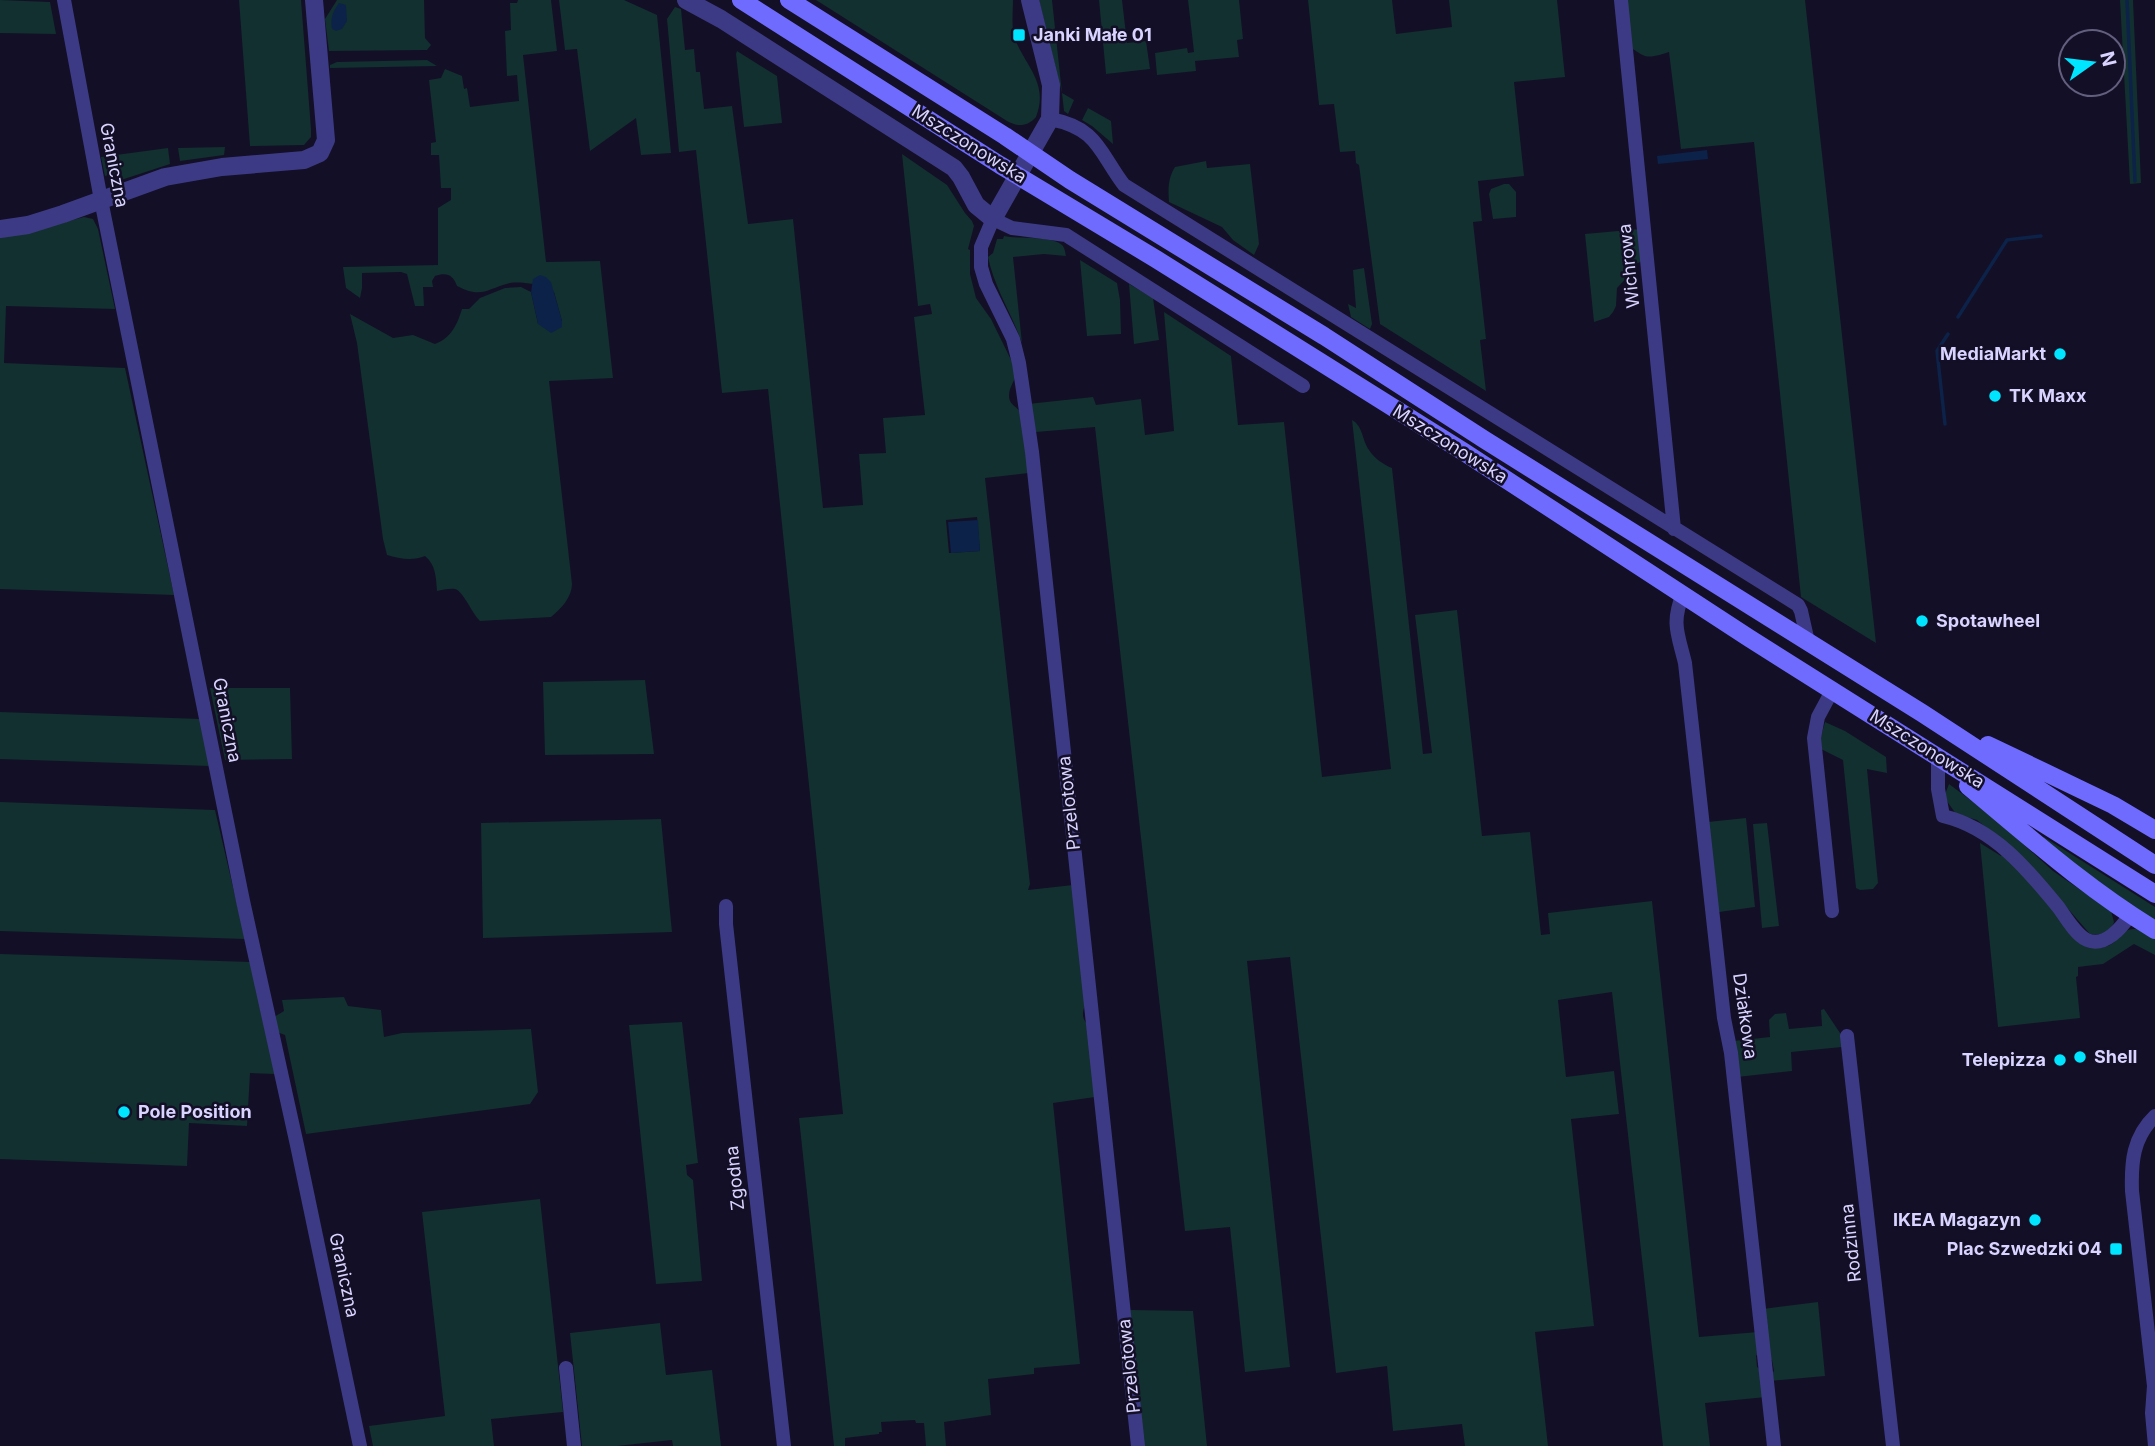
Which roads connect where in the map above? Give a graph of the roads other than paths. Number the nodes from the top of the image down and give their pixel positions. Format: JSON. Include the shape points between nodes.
{"nodes":[{"id":1,"x":64,"y":0,"type":"edge"},
{"id":2,"x":314,"y":0,"type":"edge"},
{"id":3,"x":686,"y":0,"type":"edge"},
{"id":4,"x":741,"y":0,"type":"edge"},
{"id":5,"x":789,"y":0,"type":"edge"},
{"id":6,"x":1030,"y":0,"type":"edge"},
{"id":7,"x":1621,"y":0,"type":"edge"},
{"id":8,"x":1050,"y":119,"type":"junction"},
{"id":9,"x":1031,"y":154,"type":"junction"},
{"id":10,"x":1019,"y":176,"type":"junction"},
{"id":11,"x":101,"y":200,"type":"junction"},
{"id":12,"x":993,"y":219,"type":"junction"},
{"id":13,"x":0,"y":229,"type":"edge"},
{"id":14,"x":1303,"y":386,"type":"dead end"},
{"id":15,"x":1674,"y":529,"type":"junction"},
{"id":16,"x":1683,"y":594,"type":"junction"},
{"id":17,"x":1808,"y":642,"type":"junction"},
{"id":18,"x":1833,"y":689,"type":"junction"},
{"id":19,"x":1922,"y":713,"type":"junction"},
{"id":20,"x":1911,"y":739,"type":"junction"},
{"id":21,"x":1938,"y":761,"type":"junction"},
{"id":22,"x":2155,"y":830,"type":"edge"},
{"id":23,"x":2155,"y":864,"type":"edge"},
{"id":24,"x":2155,"y":894,"type":"edge"},
{"id":25,"x":726,"y":906,"type":"dead end"},
{"id":26,"x":1832,"y":911,"type":"dead end"},
{"id":27,"x":2130,"y":915,"type":"junction"},
{"id":28,"x":2155,"y":930,"type":"edge"},
{"id":29,"x":1847,"y":1036,"type":"dead end"},
{"id":30,"x":2155,"y":1116,"type":"edge"},
{"id":31,"x":566,"y":1368,"type":"dead end"},
{"id":32,"x":2155,"y":1387,"type":"edge"},
{"id":33,"x":360,"y":1446,"type":"edge"},
{"id":34,"x":574,"y":1446,"type":"edge"},
{"id":35,"x":784,"y":1446,"type":"edge"},
{"id":36,"x":1138,"y":1446,"type":"edge"},
{"id":37,"x":1774,"y":1446,"type":"edge"},
{"id":38,"x":1893,"y":1446,"type":"edge"},
{"id":39,"x":2155,"y":1446,"type":"edge"}],
"edges":[{"from":1,"to":11,"type":"street","name":"Graniczna"},
{"from":2,"to":11,"type":"street","via":[[326,140],[320,153],[304,160],[165,177]]},
{"from":3,"to":12,"type":"street","via":[[954,168],[976,205]]},
{"from":4,"to":10,"type":"main road","name":"Mszczonowska"},
{"from":5,"to":9,"type":"main road","name":"Mszczonowska"},
{"from":6,"to":8,"type":"street","via":[[1051,86]]},
{"from":7,"to":15,"type":"street","name":"Wichrowa"},
{"from":8,"to":9,"type":"street","name":"Przelotowa"},
{"from":8,"to":15,"type":"street","via":[[1067,122],[1091,137],[1124,186]]},
{"from":9,"to":10,"type":"street","name":"Przelotowa"},
{"from":9,"to":17,"type":"main road","name":"Mszczonowska"},
{"from":10,"to":12,"type":"street","name":"Przelotowa"},
{"from":10,"to":16,"type":"main road","name":"Mszczonowska","via":[[1223,300]]},
{"from":11,"to":13,"type":"street","via":[[28,225]]},
{"from":11,"to":33,"type":"street","name":"Graniczna","via":[[240,889]]},
{"from":12,"to":14,"type":"street","via":[[1012,228],[1066,235]]},
{"from":12,"to":36,"type":"street","name":"Przelotowa","via":[[980,259],[986,284],[1013,339],[1032,453]]},
{"from":15,"to":17,"type":"street","via":[[1798,605]]},
{"from":16,"to":18,"type":"main road","name":"Mszczonowska"},
{"from":16,"to":37,"type":"street","name":"Działkowa","via":[[1675,620],[1685,663]]},
{"from":17,"to":19,"type":"main road","name":"Mszczonowska"},
{"from":18,"to":20,"type":"main road","name":"Mszczonowska"},
{"from":18,"to":26,"type":"street","via":[[1818,717],[1814,738]]},
{"from":19,"to":22,"type":"main road"},
{"from":19,"to":23,"type":"main road","name":"Mszczonowska"},
{"from":20,"to":21,"type":"main road"},
{"from":20,"to":24,"type":"main road","name":"Mszczonowska"},
{"from":21,"to":27,"type":"main road"},
{"from":21,"to":27,"type":"street","via":[[1944,816],[2006,849],[2084,938],[2104,940]]},
{"from":25,"to":35,"type":"street","name":"Zgodna"},
{"from":27,"to":28,"type":"main road"},
{"from":29,"to":38,"type":"street","name":"Rodzinna"},
{"from":30,"to":32,"type":"street","via":[[2137,1139],[2132,1191]]},
{"from":31,"to":34,"type":"street"},
{"from":32,"to":39,"type":"street"}]}
